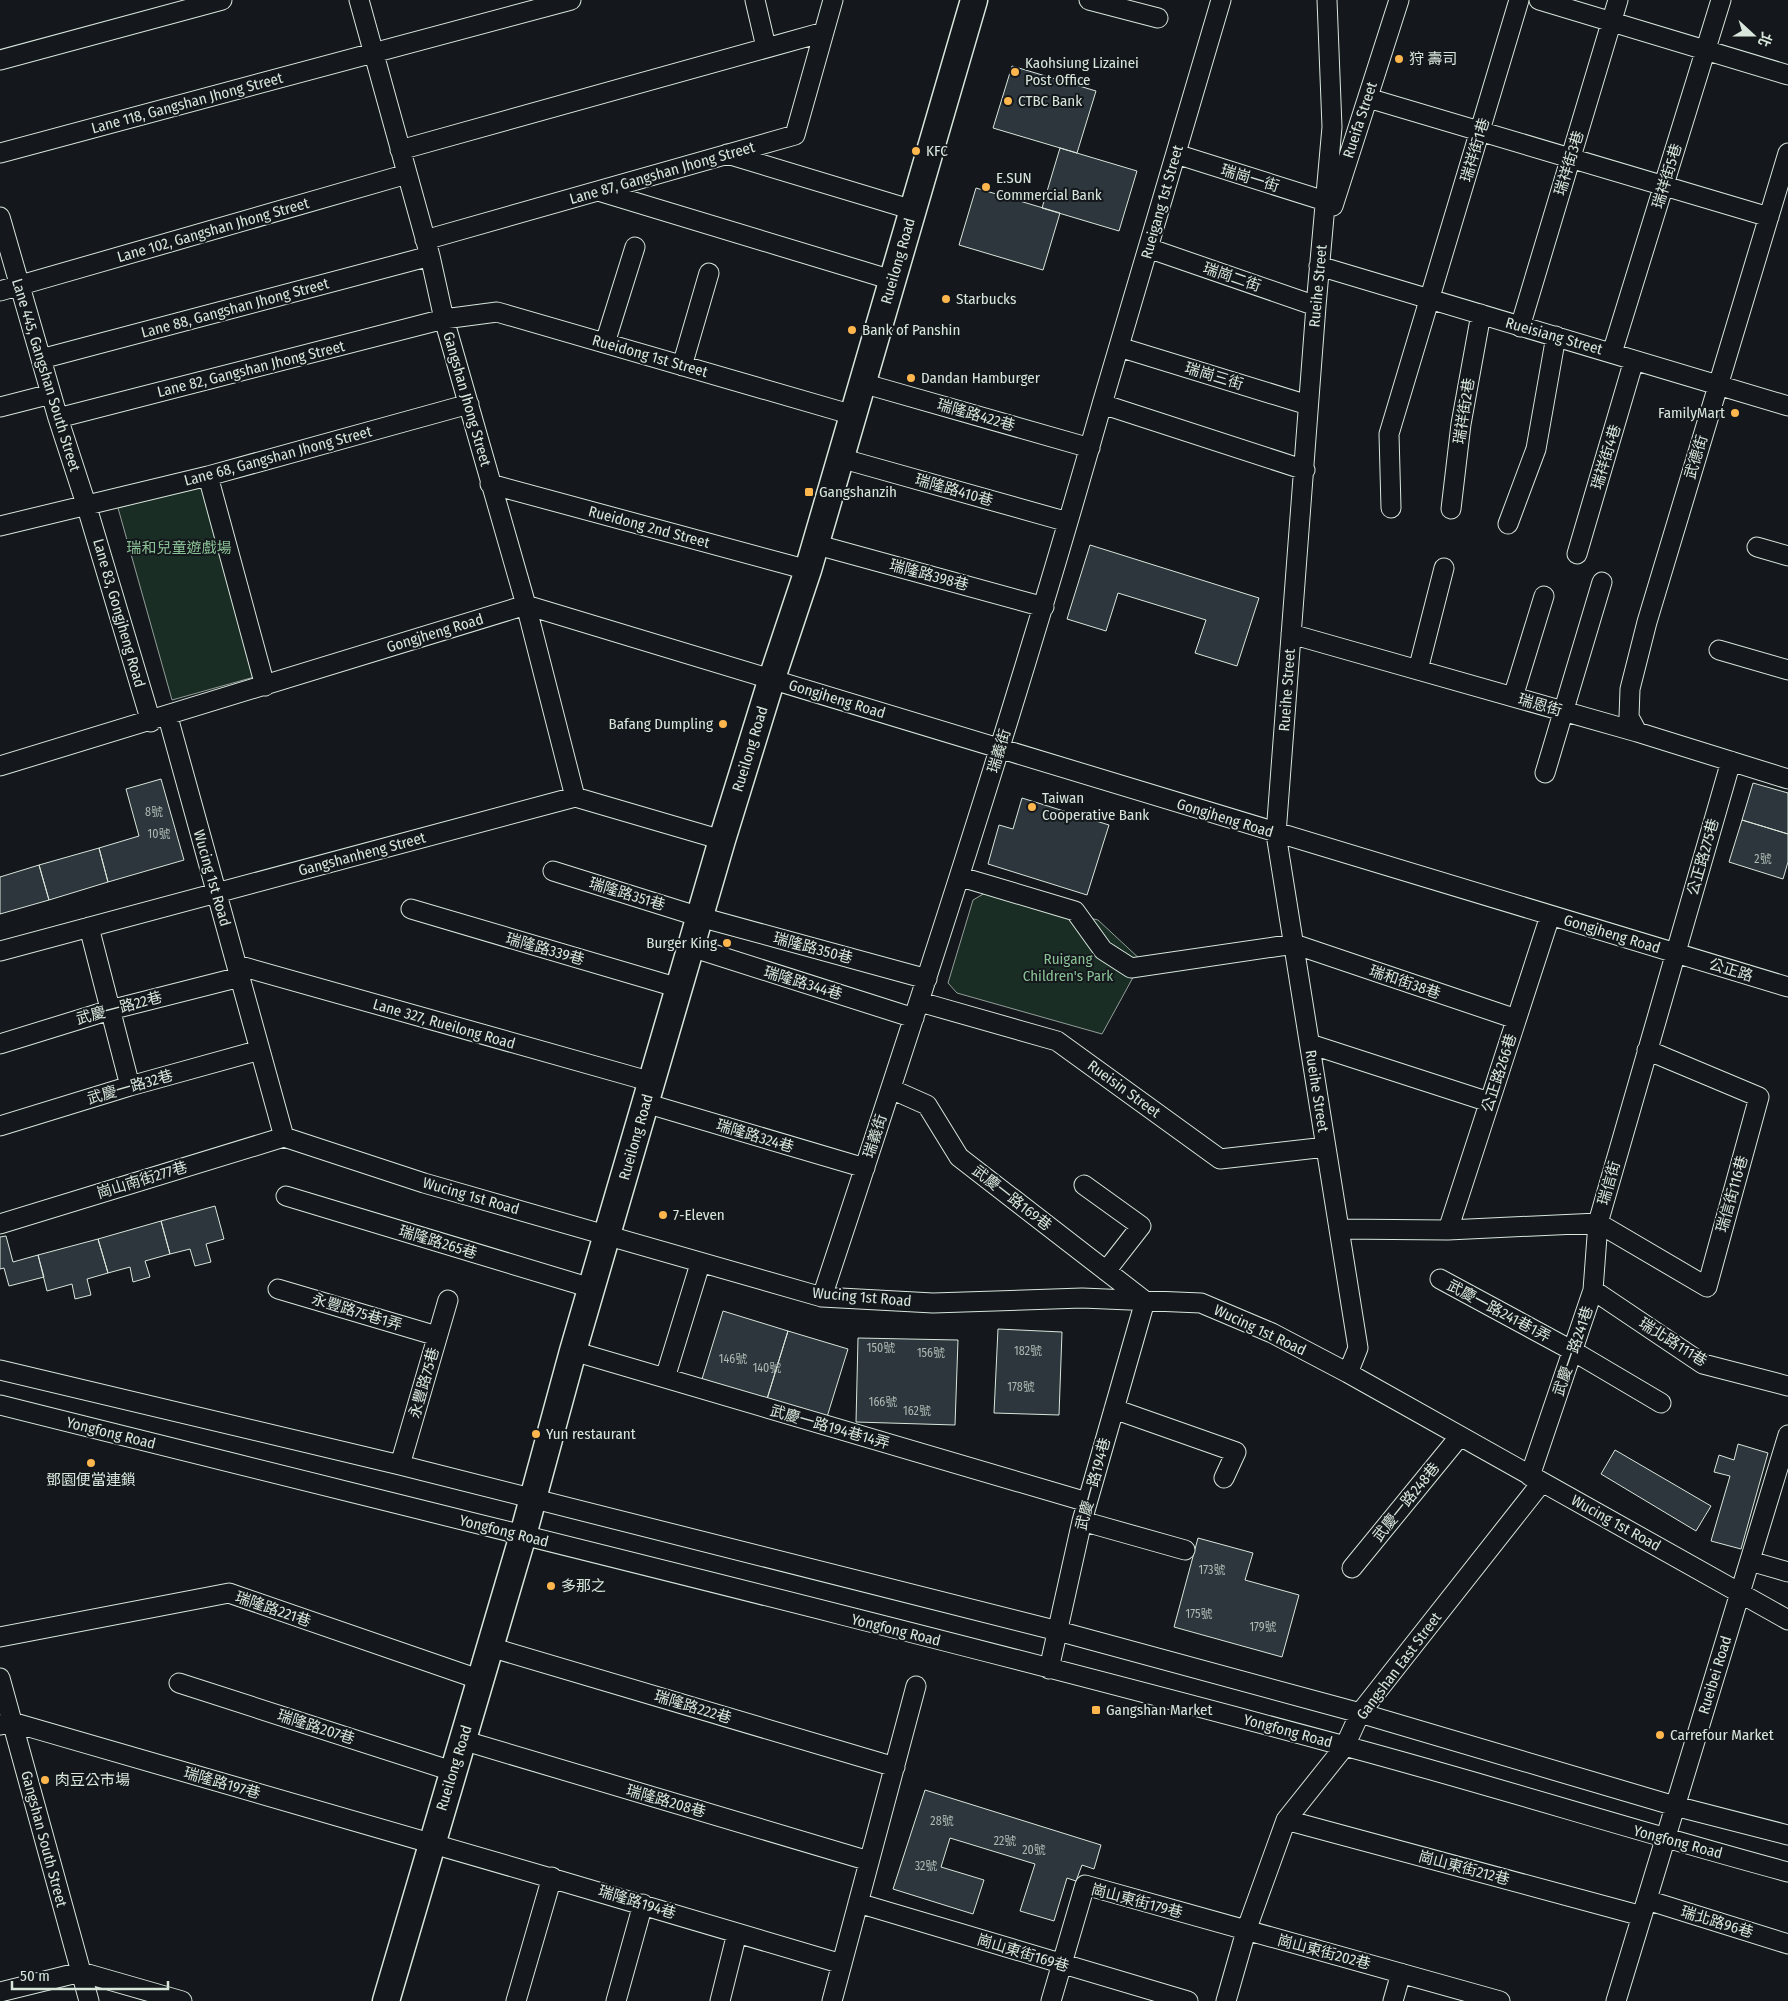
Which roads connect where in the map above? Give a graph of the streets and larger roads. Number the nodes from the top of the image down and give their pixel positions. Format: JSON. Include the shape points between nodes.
{"nodes":[{"id":1,"x":222,"y":0,"type":"edge"},
{"id":2,"x":359,"y":0,"type":"edge"},
{"id":3,"x":571,"y":0,"type":"edge"},
{"id":4,"x":755,"y":0,"type":"edge"},
{"id":5,"x":833,"y":0,"type":"edge"},
{"id":6,"x":974,"y":0,"type":"edge"},
{"id":7,"x":1089,"y":0,"type":"edge"},
{"id":8,"x":1221,"y":0,"type":"edge"},
{"id":9,"x":1327,"y":0,"type":"edge"},
{"id":10,"x":1399,"y":0,"type":"edge"},
{"id":11,"x":1519,"y":0,"type":"edge"},
{"id":12,"x":1538,"y":0,"type":"edge"},
{"id":13,"x":1618,"y":0,"type":"edge"},
{"id":14,"x":1721,"y":0,"type":"edge"},
{"id":15,"x":1158,"y":18,"type":"dead end"},
{"id":16,"x":1611,"y":22,"type":"junction"},
{"id":17,"x":824,"y":32,"type":"junction"},
{"id":18,"x":766,"y":46,"type":"junction"},
{"id":19,"x":1706,"y":49,"type":"junction"},
{"id":20,"x":373,"y":52,"type":"junction"},
{"id":21,"x":0,"y":60,"type":"edge"},
{"id":22,"x":1788,"y":74,"type":"edge"},
{"id":23,"x":1368,"y":98,"type":"junction"},
{"id":24,"x":1480,"y":132,"type":"junction"},
{"id":25,"x":400,"y":150,"type":"junction"},
{"id":26,"x":1788,"y":153,"type":"edge"},
{"id":27,"x":0,"y":154,"type":"edge"},
{"id":28,"x":728,"y":154,"type":"junction"},
{"id":29,"x":1176,"y":154,"type":"junction"},
{"id":30,"x":1570,"y":159,"type":"junction"},
{"id":31,"x":407,"y":174,"type":"junction"},
{"id":32,"x":1664,"y":186,"type":"junction"},
{"id":33,"x":598,"y":191,"type":"junction"},
{"id":34,"x":1325,"y":201,"type":"junction"},
{"id":35,"x":913,"y":210,"type":"junction"},
{"id":36,"x":0,"y":217,"type":"edge"},
{"id":37,"x":1769,"y":217,"type":"junction"},
{"id":38,"x":1322,"y":240,"type":"junction"},
{"id":39,"x":635,"y":247,"type":"dead end"},
{"id":40,"x":427,"y":248,"type":"junction"},
{"id":41,"x":1148,"y":248,"type":"junction"},
{"id":42,"x":1319,"y":266,"type":"junction"},
{"id":43,"x":709,"y":273,"type":"dead end"},
{"id":44,"x":892,"y":280,"type":"junction"},
{"id":45,"x":18,"y":286,"type":"junction"},
{"id":46,"x":0,"y":291,"type":"edge"},
{"id":47,"x":1430,"y":300,"type":"junction"},
{"id":48,"x":1316,"y":306,"type":"junction"},
{"id":49,"x":1481,"y":314,"type":"junction"},
{"id":50,"x":444,"y":319,"type":"junction"},
{"id":51,"x":1520,"y":326,"type":"junction"},
{"id":52,"x":1556,"y":336,"type":"junction"},
{"id":53,"x":605,"y":343,"type":"junction"},
{"id":54,"x":1119,"y":347,"type":"junction"},
{"id":55,"x":1612,"y":353,"type":"junction"},
{"id":56,"x":41,"y":359,"type":"junction"},
{"id":57,"x":1634,"y":360,"type":"junction"},
{"id":58,"x":682,"y":366,"type":"junction"},
{"id":59,"x":862,"y":383,"type":"junction"},
{"id":60,"x":1718,"y":385,"type":"junction"},
{"id":61,"x":51,"y":394,"type":"junction"},
{"id":62,"x":469,"y":404,"type":"junction"},
{"id":63,"x":1102,"y":404,"type":"junction"},
{"id":64,"x":1308,"y":405,"type":"junction"},
{"id":65,"x":1788,"y":406,"type":"edge"},
{"id":66,"x":0,"y":407,"type":"edge"},
{"id":67,"x":853,"y":415,"type":"junction"},
{"id":68,"x":58,"y":418,"type":"junction"},
{"id":69,"x":1090,"y":448,"type":"junction"},
{"id":70,"x":840,"y":458,"type":"junction"},
{"id":71,"x":1305,"y":470,"type":"junction"},
{"id":72,"x":208,"y":476,"type":"junction"},
{"id":73,"x":490,"y":484,"type":"junction"},
{"id":74,"x":86,"y":504,"type":"junction"},
{"id":75,"x":1391,"y":508,"type":"dead end"},
{"id":76,"x":1451,"y":509,"type":"dead end"},
{"id":77,"x":1068,"y":522,"type":"junction"},
{"id":78,"x":1508,"y":524,"type":"dead end"},
{"id":79,"x":0,"y":526,"type":"edge"},
{"id":80,"x":814,"y":544,"type":"junction"},
{"id":81,"x":1757,"y":547,"type":"dead end"},
{"id":82,"x":1577,"y":554,"type":"dead end"},
{"id":83,"x":1788,"y":556,"type":"edge"},
{"id":84,"x":1444,"y":568,"type":"dead end"},
{"id":85,"x":808,"y":570,"type":"junction"},
{"id":86,"x":1602,"y":582,"type":"dead end"},
{"id":87,"x":1544,"y":596,"type":"dead end"},
{"id":88,"x":526,"y":605,"type":"junction"},
{"id":89,"x":1044,"y":606,"type":"junction"},
{"id":90,"x":1291,"y":634,"type":"junction"},
{"id":91,"x":1719,"y":650,"type":"dead end"},
{"id":92,"x":1418,"y":670,"type":"junction"},
{"id":93,"x":1788,"y":670,"type":"edge"},
{"id":94,"x":772,"y":678,"type":"junction"},
{"id":95,"x":265,"y":686,"type":"junction"},
{"id":96,"x":1513,"y":697,"type":"junction"},
{"id":97,"x":1563,"y":711,"type":"junction"},
{"id":98,"x":159,"y":719,"type":"junction"},
{"id":99,"x":1637,"y":732,"type":"junction"},
{"id":100,"x":999,"y":748,"type":"junction"},
{"id":101,"x":1731,"y":761,"type":"junction"},
{"id":102,"x":0,"y":766,"type":"edge"},
{"id":103,"x":1545,"y":773,"type":"dead end"},
{"id":104,"x":1788,"y":779,"type":"edge"},
{"id":105,"x":575,"y":797,"type":"junction"},
{"id":106,"x":1276,"y":834,"type":"junction"},
{"id":107,"x":722,"y":840,"type":"junction"},
{"id":108,"x":553,"y":871,"type":"dead end"},
{"id":109,"x":960,"y":877,"type":"junction"},
{"id":110,"x":216,"y":892,"type":"junction"},
{"id":111,"x":410,"y":909,"type":"dead end"},
{"id":112,"x":1550,"y":916,"type":"junction"},
{"id":113,"x":700,"y":917,"type":"junction"},
{"id":114,"x":89,"y":927,"type":"junction"},
{"id":115,"x":1294,"y":944,"type":"junction"},
{"id":116,"x":691,"y":948,"type":"junction"},
{"id":117,"x":0,"y":951,"type":"edge"},
{"id":118,"x":1675,"y":953,"type":"junction"},
{"id":119,"x":238,"y":971,"type":"junction"},
{"id":120,"x":927,"y":979,"type":"junction"},
{"id":121,"x":1788,"y":987,"type":"edge"},
{"id":122,"x":679,"y":988,"type":"junction"},
{"id":123,"x":110,"y":1010,"type":"junction"},
{"id":124,"x":917,"y":1010,"type":"junction"},
{"id":125,"x":1516,"y":1019,"type":"junction"},
{"id":126,"x":0,"y":1044,"type":"edge"},
{"id":127,"x":1310,"y":1044,"type":"junction"},
{"id":128,"x":260,"y":1050,"type":"junction"},
{"id":129,"x":1647,"y":1050,"type":"junction"},
{"id":130,"x":130,"y":1086,"type":"junction"},
{"id":131,"x":891,"y":1089,"type":"junction"},
{"id":132,"x":648,"y":1093,"type":"junction"},
{"id":133,"x":1489,"y":1102,"type":"junction"},
{"id":134,"x":0,"y":1126,"type":"edge"},
{"id":135,"x":284,"y":1137,"type":"junction"},
{"id":136,"x":1326,"y":1147,"type":"junction"},
{"id":137,"x":865,"y":1168,"type":"junction"},
{"id":138,"x":1084,"y":1185,"type":"dead end"},
{"id":139,"x":286,"y":1196,"type":"dead end"},
{"id":140,"x":1598,"y":1223,"type":"junction"},
{"id":141,"x":0,"y":1224,"type":"edge"},
{"id":142,"x":1340,"y":1228,"type":"junction"},
{"id":143,"x":1448,"y":1230,"type":"junction"},
{"id":144,"x":606,"y":1236,"type":"junction"},
{"id":145,"x":700,"y":1264,"type":"junction"},
{"id":146,"x":1106,"y":1271,"type":"junction"},
{"id":147,"x":1440,"y":1279,"type":"dead end"},
{"id":148,"x":591,"y":1288,"type":"junction"},
{"id":149,"x":278,"y":1289,"type":"dead end"},
{"id":150,"x":1593,"y":1290,"type":"junction"},
{"id":151,"x":822,"y":1297,"type":"junction"},
{"id":152,"x":448,"y":1300,"type":"dead end"},
{"id":153,"x":1145,"y":1301,"type":"junction"},
{"id":154,"x":437,"y":1336,"type":"junction"},
{"id":155,"x":573,"y":1351,"type":"junction"},
{"id":156,"x":1573,"y":1351,"type":"junction"},
{"id":157,"x":0,"y":1370,"type":"edge"},
{"id":158,"x":1348,"y":1372,"type":"junction"},
{"id":159,"x":665,"y":1378,"type":"junction"},
{"id":160,"x":1788,"y":1386,"type":"edge"},
{"id":161,"x":1661,"y":1403,"type":"dead end"},
{"id":162,"x":0,"y":1405,"type":"edge"},
{"id":163,"x":1114,"y":1409,"type":"junction"},
{"id":164,"x":1460,"y":1436,"type":"junction"},
{"id":165,"x":1788,"y":1437,"type":"edge"},
{"id":166,"x":400,"y":1466,"type":"junction"},
{"id":167,"x":1224,"y":1478,"type":"dead end"},
{"id":168,"x":1536,"y":1479,"type":"junction"},
{"id":169,"x":1780,"y":1493,"type":"edge"},
{"id":170,"x":533,"y":1499,"type":"junction"},
{"id":171,"x":1087,"y":1502,"type":"junction"},
{"id":172,"x":1082,"y":1521,"type":"junction"},
{"id":173,"x":523,"y":1535,"type":"junction"},
{"id":174,"x":1185,"y":1550,"type":"dead end"},
{"id":175,"x":1750,"y":1561,"type":"junction"},
{"id":176,"x":1352,"y":1568,"type":"dead end"},
{"id":177,"x":1788,"y":1572,"type":"edge"},
{"id":178,"x":1741,"y":1592,"type":"junction"},
{"id":179,"x":1788,"y":1620,"type":"edge"},
{"id":180,"x":1058,"y":1631,"type":"junction"},
{"id":181,"x":0,"y":1637,"type":"edge"},
{"id":182,"x":490,"y":1647,"type":"junction"},
{"id":183,"x":1049,"y":1669,"type":"junction"},
{"id":184,"x":0,"y":1678,"type":"edge"},
{"id":185,"x":481,"y":1680,"type":"junction"},
{"id":186,"x":179,"y":1683,"type":"dead end"},
{"id":187,"x":916,"y":1686,"type":"dead end"},
{"id":188,"x":1360,"y":1714,"type":"junction"},
{"id":189,"x":6,"y":1723,"type":"edge"},
{"id":190,"x":462,"y":1740,"type":"junction"},
{"id":191,"x":1345,"y":1746,"type":"junction"},
{"id":192,"x":895,"y":1767,"type":"junction"},
{"id":193,"x":452,"y":1771,"type":"junction"},
{"id":194,"x":1675,"y":1806,"type":"junction"},
{"id":195,"x":1286,"y":1820,"type":"junction"},
{"id":196,"x":1788,"y":1835,"type":"edge"},
{"id":197,"x":1665,"y":1839,"type":"junction"},
{"id":198,"x":431,"y":1844,"type":"junction"},
{"id":199,"x":869,"y":1861,"type":"junction"},
{"id":200,"x":1788,"y":1872,"type":"edge"},
{"id":201,"x":552,"y":1877,"type":"junction"},
{"id":202,"x":858,"y":1903,"type":"junction"},
{"id":203,"x":643,"y":1904,"type":"junction"},
{"id":204,"x":1644,"y":1908,"type":"junction"},
{"id":205,"x":1246,"y":1931,"type":"junction"},
{"id":206,"x":737,"y":1933,"type":"junction"},
{"id":207,"x":1788,"y":1944,"type":"edge"},
{"id":208,"x":842,"y":1964,"type":"junction"},
{"id":209,"x":1061,"y":1964,"type":"junction"},
{"id":210,"x":80,"y":1972,"type":"junction"},
{"id":211,"x":1401,"y":1973,"type":"junction"},
{"id":212,"x":0,"y":1992,"type":"edge"},
{"id":213,"x":88,"y":2001,"type":"edge"},
{"id":214,"x":182,"y":2001,"type":"edge"},
{"id":215,"x":386,"y":2001,"type":"edge"},
{"id":216,"x":516,"y":2001,"type":"edge"},
{"id":217,"x":616,"y":2001,"type":"edge"},
{"id":218,"x":720,"y":2001,"type":"edge"},
{"id":219,"x":832,"y":2001,"type":"edge"},
{"id":220,"x":1051,"y":2001,"type":"edge"},
{"id":221,"x":1188,"y":2001,"type":"edge"},
{"id":222,"x":1226,"y":2001,"type":"edge"},
{"id":223,"x":1393,"y":2001,"type":"edge"},
{"id":224,"x":1500,"y":2001,"type":"edge"},
{"id":225,"x":1616,"y":2001,"type":"edge"}],
"edges":[{"from":1,"to":21,"type":"street"},
{"from":2,"to":20,"type":"street","name":"Gangshan Jhong Street"},
{"from":3,"to":20,"type":"street","name":"Lane 118, Gangshan Jhong Street"},
{"from":4,"to":18,"type":"street"},
{"from":5,"to":17,"type":"street","name":"Lane 87, Gangshan Jhong Street"},
{"from":6,"to":35,"type":"street","name":"Rueilong Road"},
{"from":7,"to":15,"type":"street"},
{"from":8,"to":29,"type":"street","name":"Rueigang 1st Street"},
{"from":9,"to":34,"type":"street","name":"Rueihe Street","via":[[1332,127]]},
{"from":10,"to":23,"type":"street","name":"Rueifa Street"},
{"from":11,"to":24,"type":"street","name":"瑞祥街1巷"},
{"from":12,"to":16,"type":"street"},
{"from":13,"to":16,"type":"street","name":"瑞祥街3巷"},
{"from":14,"to":19,"type":"street","name":"瑞祥街5巷"},
{"from":16,"to":19,"type":"street"},
{"from":16,"to":30,"type":"street","name":"瑞祥街3巷"},
{"from":17,"to":18,"type":"street"},
{"from":17,"to":28,"type":"street","name":"Lane 87, Gangshan Jhong Street","via":[[795,135]]},
{"from":18,"to":25,"type":"street"},
{"from":19,"to":22,"type":"street"},
{"from":19,"to":32,"type":"street","name":"瑞祥街5巷"},
{"from":20,"to":25,"type":"street","name":"Gangshan Jhong Street"},
{"from":20,"to":27,"type":"street","name":"Lane 118, Gangshan Jhong Street"},
{"from":23,"to":24,"type":"street"},
{"from":23,"to":38,"type":"street","name":"Rueifa Street"},
{"from":24,"to":30,"type":"street"},
{"from":24,"to":47,"type":"street","name":"瑞祥街1巷"},
{"from":25,"to":31,"type":"street","name":"Gangshan Jhong Street"},
{"from":26,"to":37,"type":"street","name":"武德街"},
{"from":28,"to":33,"type":"street","name":"Lane 87, Gangshan Jhong Street"},
{"from":28,"to":35,"type":"street"},
{"from":29,"to":34,"type":"street","name":"瑞崗一街"},
{"from":29,"to":41,"type":"street","name":"Rueigang 1st Street"},
{"from":30,"to":32,"type":"street"},
{"from":30,"to":51,"type":"street","name":"瑞祥街3巷"},
{"from":31,"to":40,"type":"street","name":"Gangshan Jhong Street"},
{"from":31,"to":45,"type":"street","name":"Lane 102, Gangshan Jhong Street"},
{"from":32,"to":37,"type":"street"},
{"from":32,"to":55,"type":"street","name":"瑞祥街5巷"},
{"from":33,"to":40,"type":"street","name":"Lane 87, Gangshan Jhong Street"},
{"from":33,"to":44,"type":"street"},
{"from":34,"to":38,"type":"street","name":"Rueihe Street"},
{"from":35,"to":44,"type":"street","name":"Rueilong Road"},
{"from":36,"to":45,"type":"street","name":"Lane 445, Gangshan South Street"},
{"from":37,"to":60,"type":"street","name":"武德街"},
{"from":38,"to":42,"type":"street","name":"Rueihe Street"},
{"from":39,"to":53,"type":"street"},
{"from":40,"to":50,"type":"street","name":"Gangshan Jhong Street"},
{"from":40,"to":56,"type":"street","name":"Lane 88, Gangshan Jhong Street"},
{"from":41,"to":48,"type":"street","name":"瑞崗二街"},
{"from":41,"to":54,"type":"street","name":"Rueigang 1st Street"},
{"from":42,"to":47,"type":"street","name":"Rueisiang Street"},
{"from":42,"to":48,"type":"street","name":"Rueihe Street"},
{"from":43,"to":58,"type":"street"},
{"from":44,"to":59,"type":"street","name":"Rueilong Road"},
{"from":45,"to":46,"type":"street","name":"Lane 102, Gangshan Jhong Street"},
{"from":45,"to":56,"type":"street","name":"Lane 445, Gangshan South Street"},
{"from":47,"to":49,"type":"street","name":"Rueisiang Street"},
{"from":47,"to":75,"type":"street","name":"瑞祥街1巷","via":[[1389,434]]},
{"from":48,"to":64,"type":"street","name":"Rueihe Street"},
{"from":49,"to":51,"type":"street","name":"Rueisiang Street"},
{"from":49,"to":76,"type":"street","name":"瑞祥街2巷","via":[[1460,424]]},
{"from":50,"to":53,"type":"street","name":"Rueidong 1st Street","via":[[497,312]]},
{"from":50,"to":62,"type":"street","name":"Gangshan Jhong Street"},
{"from":50,"to":68,"type":"street","name":"Lane 82, Gangshan Jhong Street"},
{"from":51,"to":52,"type":"street","name":"Rueisiang Street"},
{"from":52,"to":55,"type":"street","name":"Rueisiang Street"},
{"from":52,"to":78,"type":"street","via":[[1536,449]]},
{"from":53,"to":58,"type":"street","name":"Rueidong 1st Street"},
{"from":54,"to":63,"type":"street","name":"Rueigang 1st Street"},
{"from":54,"to":64,"type":"street","name":"瑞崗三街"},
{"from":55,"to":57,"type":"street","name":"Rueisiang Street"},
{"from":56,"to":61,"type":"street","name":"Lane 445, Gangshan South Street"},
{"from":57,"to":60,"type":"street","name":"Rueisiang Street"},
{"from":57,"to":82,"type":"street","name":"瑞祥街4巷"},
{"from":58,"to":67,"type":"street","name":"Rueidong 1st Street"},
{"from":59,"to":67,"type":"street","name":"Rueilong Road"},
{"from":59,"to":69,"type":"street","name":"瑞隆路422巷"},
{"from":60,"to":65,"type":"street","name":"Rueisiang Street"},
{"from":60,"to":99,"type":"street","name":"武德街","via":[[1630,689],[1629,717]]},
{"from":61,"to":66,"type":"street"},
{"from":61,"to":68,"type":"street","name":"Lane 445, Gangshan South Street"},
{"from":62,"to":72,"type":"street","name":"Lane 68, Gangshan Jhong Street"},
{"from":62,"to":73,"type":"street","name":"Gangshan Jhong Street"},
{"from":63,"to":69,"type":"street","name":"瑞義街"},
{"from":63,"to":71,"type":"street"},
{"from":64,"to":71,"type":"street","name":"Rueihe Street"},
{"from":67,"to":70,"type":"street","name":"Rueilong Road"},
{"from":68,"to":74,"type":"street","name":"Lane 445, Gangshan South Street"},
{"from":69,"to":77,"type":"street","name":"瑞義街"},
{"from":70,"to":77,"type":"street","name":"瑞隆路410巷"},
{"from":70,"to":80,"type":"street","name":"Rueilong Road"},
{"from":71,"to":90,"type":"street","name":"Rueihe Street"},
{"from":72,"to":74,"type":"street","name":"Lane 68, Gangshan Jhong Street"},
{"from":72,"to":95,"type":"street"},
{"from":73,"to":85,"type":"street","name":"Rueidong 2nd Street"},
{"from":73,"to":88,"type":"street","name":"Gangshan Jhong Street"},
{"from":74,"to":79,"type":"street","name":"Lane 68, Gangshan Jhong Street"},
{"from":74,"to":98,"type":"street","name":"Lane 83, Gongjheng Road"},
{"from":77,"to":89,"type":"street","name":"瑞義街"},
{"from":80,"to":85,"type":"street","name":"Rueilong Road"},
{"from":80,"to":89,"type":"street","name":"瑞隆路398巷"},
{"from":81,"to":83,"type":"street"},
{"from":84,"to":92,"type":"street"},
{"from":85,"to":94,"type":"street","name":"Rueilong Road"},
{"from":86,"to":97,"type":"street"},
{"from":87,"to":96,"type":"street"},
{"from":88,"to":94,"type":"street","name":"Gongjheng Road"},
{"from":88,"to":95,"type":"street","name":"Gongjheng Road"},
{"from":88,"to":105,"type":"street","name":"Gangshan Jhong Street"},
{"from":89,"to":100,"type":"street","name":"瑞義街"},
{"from":90,"to":92,"type":"street","name":"瑞恩街"},
{"from":90,"to":106,"type":"street","name":"Rueihe Street"},
{"from":91,"to":93,"type":"street"},
{"from":92,"to":96,"type":"street","name":"瑞恩街"},
{"from":94,"to":100,"type":"street","name":"Gongjheng Road"},
{"from":94,"to":107,"type":"street","name":"Rueilong Road"},
{"from":95,"to":98,"type":"street","name":"Gongjheng Road"},
{"from":96,"to":97,"type":"street","name":"瑞恩街"},
{"from":97,"to":99,"type":"street","name":"瑞恩街"},
{"from":97,"to":103,"type":"street"},
{"from":98,"to":102,"type":"street","name":"Gongjheng Road"},
{"from":98,"to":110,"type":"street","name":"Wucing 1st Road"},
{"from":99,"to":101,"type":"street","name":"瑞恩街"},
{"from":100,"to":106,"type":"street","name":"Gongjheng Road"},
{"from":100,"to":109,"type":"street","name":"瑞義街"},
{"from":101,"to":104,"type":"street","name":"瑞恩街"},
{"from":101,"to":118,"type":"street","name":"公正路275巷"},
{"from":105,"to":107,"type":"street"},
{"from":105,"to":110,"type":"street","name":"Gangshanheng Street"},
{"from":106,"to":112,"type":"street","name":"Gongjheng Road"},
{"from":106,"to":115,"type":"street","name":"Rueihe Street"},
{"from":107,"to":113,"type":"street","name":"Rueilong Road"},
{"from":108,"to":113,"type":"street","name":"瑞隆路351巷"},
{"from":109,"to":115,"type":"street","via":[[1075,911],[1103,950],[1131,968]]},
{"from":109,"to":120,"type":"street","name":"瑞義街"},
{"from":110,"to":114,"type":"street","name":"Gangshanheng Street"},
{"from":110,"to":119,"type":"street","name":"Wucing 1st Road"},
{"from":111,"to":122,"type":"street","name":"瑞隆路339巷"},
{"from":112,"to":118,"type":"street","name":"Gongjheng Road"},
{"from":112,"to":125,"type":"street","name":"公正路266巷"},
{"from":113,"to":116,"type":"street","name":"Rueilong Road"},
{"from":113,"to":120,"type":"street","name":"瑞隆路350巷"},
{"from":114,"to":117,"type":"street","name":"Gangshanheng Street"},
{"from":114,"to":123,"type":"street"},
{"from":115,"to":125,"type":"street","name":"瑞和街38巷"},
{"from":115,"to":127,"type":"street","name":"Rueihe Street"},
{"from":116,"to":122,"type":"street","name":"Rueilong Road"},
{"from":116,"to":124,"type":"street","name":"瑞隆路344巷"},
{"from":118,"to":121,"type":"street","name":"公正路"},
{"from":118,"to":129,"type":"street","name":"瑞信街"},
{"from":119,"to":123,"type":"street","name":"武慶一路22巷"},
{"from":119,"to":128,"type":"street","name":"Wucing 1st Road"},
{"from":119,"to":132,"type":"street","name":"Lane 327, Rueilong Road"},
{"from":120,"to":124,"type":"street","name":"瑞義街"},
{"from":122,"to":132,"type":"street","name":"Rueilong Road"},
{"from":123,"to":126,"type":"street","name":"武慶一路22巷"},
{"from":123,"to":130,"type":"street"},
{"from":124,"to":131,"type":"street","name":"瑞義街"},
{"from":124,"to":136,"type":"street","name":"Rueisin Street","via":[[1057,1041],[1220,1158]]},
{"from":125,"to":133,"type":"street","name":"公正路266巷"},
{"from":127,"to":133,"type":"street"},
{"from":127,"to":136,"type":"street","name":"Rueihe Street"},
{"from":128,"to":130,"type":"street","name":"武慶一路32巷"},
{"from":128,"to":135,"type":"street","name":"Wucing 1st Road"},
{"from":129,"to":140,"type":"street","name":"瑞信街"},
{"from":129,"to":140,"type":"street","name":"瑞信街116巷","via":[[1760,1097],[1707,1287]]},
{"from":130,"to":134,"type":"street","name":"武慶一路32巷"},
{"from":131,"to":137,"type":"street","name":"瑞義街"},
{"from":131,"to":146,"type":"street","name":"武慶一路169巷","via":[[927,1105],[958,1157]]},
{"from":132,"to":137,"type":"street","name":"瑞隆路324巷"},
{"from":132,"to":144,"type":"street","name":"Rueilong Road"},
{"from":133,"to":143,"type":"street","name":"公正路266巷"},
{"from":135,"to":141,"type":"street","name":"崗山南街277巷"},
{"from":135,"to":144,"type":"street","name":"Wucing 1st Road","via":[[424,1183]]},
{"from":136,"to":142,"type":"street","name":"Rueihe Street"},
{"from":137,"to":151,"type":"street","name":"瑞義街"},
{"from":138,"to":146,"type":"street","via":[[1141,1226]]},
{"from":139,"to":148,"type":"street","name":"瑞隆路265巷"},
{"from":140,"to":143,"type":"street","name":"瑞信街"},
{"from":140,"to":150,"type":"street","name":"武慶一路241巷"},
{"from":142,"to":143,"type":"street","name":"瑞信街"},
{"from":142,"to":158,"type":"street","name":"Rueihe Street","via":[[1358,1348]]},
{"from":144,"to":145,"type":"street","name":"Wucing 1st Road"},
{"from":144,"to":148,"type":"street","name":"Rueilong Road"},
{"from":145,"to":151,"type":"street","name":"Wucing 1st Road"},
{"from":145,"to":159,"type":"street"},
{"from":146,"to":153,"type":"street","name":"武慶一路169巷"},
{"from":147,"to":156,"type":"street","name":"武慶一路241巷1弄"},
{"from":148,"to":155,"type":"street","name":"Rueilong Road"},
{"from":149,"to":154,"type":"street","name":"永豐路75巷1弄"},
{"from":150,"to":156,"type":"street","name":"武慶一路241巷"},
{"from":150,"to":160,"type":"street","name":"瑞北路111巷","via":[[1703,1364]]},
{"from":151,"to":153,"type":"street","name":"Wucing 1st Road","via":[[933,1302],[1082,1298]]},
{"from":152,"to":154,"type":"street","name":"永豐路75巷"},
{"from":153,"to":158,"type":"street","name":"Wucing 1st Road","via":[[1201,1303],[1272,1333]]},
{"from":153,"to":163,"type":"street","name":"武慶一路194巷"},
{"from":154,"to":166,"type":"street","name":"永豐路75巷"},
{"from":155,"to":159,"type":"street","name":"武慶一路194巷14弄"},
{"from":155,"to":170,"type":"street","name":"Rueilong Road"},
{"from":156,"to":161,"type":"street","name":"武慶一路241巷1弄"},
{"from":156,"to":168,"type":"street","name":"武慶一路241巷"},
{"from":157,"to":166,"type":"street"},
{"from":158,"to":164,"type":"street","name":"Wucing 1st Road"},
{"from":159,"to":171,"type":"street","name":"武慶一路194巷14弄"},
{"from":162,"to":173,"type":"street","name":"Yongfong Road"},
{"from":163,"to":167,"type":"street","via":[[1236,1452]]},
{"from":163,"to":171,"type":"street","name":"武慶一路194巷"},
{"from":164,"to":168,"type":"street","name":"Wucing 1st Road"},
{"from":164,"to":176,"type":"street","name":"武慶一路248巷"},
{"from":165,"to":169,"type":"street","name":"Rueibei Road"},
{"from":166,"to":170,"type":"street"},
{"from":168,"to":178,"type":"street","name":"Wucing 1st Road"},
{"from":168,"to":188,"type":"street","name":"Gangshan East Street"},
{"from":169,"to":175,"type":"street","name":"Rueibei Road"},
{"from":170,"to":173,"type":"street","name":"Rueilong Road"},
{"from":170,"to":180,"type":"street"},
{"from":171,"to":172,"type":"street","name":"武慶一路194巷"},
{"from":172,"to":174,"type":"street"},
{"from":172,"to":180,"type":"street","name":"武慶一路194巷"},
{"from":173,"to":182,"type":"street","name":"Rueilong Road"},
{"from":173,"to":183,"type":"street","name":"Yongfong Road"},
{"from":175,"to":177,"type":"street"},
{"from":175,"to":178,"type":"street","name":"Rueibei Road"},
{"from":178,"to":179,"type":"street","name":"Wucing 1st Road"},
{"from":178,"to":194,"type":"street","name":"Rueibei Road"},
{"from":180,"to":183,"type":"street","name":"武慶一路194巷"},
{"from":180,"to":188,"type":"street"},
{"from":181,"to":185,"type":"street","name":"瑞隆路221巷","via":[[229,1593]]},
{"from":182,"to":185,"type":"street","name":"Rueilong Road"},
{"from":182,"to":192,"type":"street","name":"瑞隆路222巷"},
{"from":183,"to":191,"type":"street","name":"Yongfong Road"},
{"from":184,"to":189,"type":"street","name":"Gangshan South Street"},
{"from":185,"to":190,"type":"street","name":"Rueilong Road"},
{"from":186,"to":193,"type":"street","name":"瑞隆路207巷"},
{"from":187,"to":192,"type":"street"},
{"from":188,"to":191,"type":"street","name":"Gangshan East Street"},
{"from":188,"to":194,"type":"street"},
{"from":189,"to":198,"type":"street","name":"瑞隆路197巷"},
{"from":189,"to":210,"type":"street","name":"Gangshan South Street"},
{"from":190,"to":193,"type":"street","name":"Rueilong Road"},
{"from":190,"to":199,"type":"street","name":"瑞隆路208巷"},
{"from":191,"to":195,"type":"street","name":"Gangshan East Street"},
{"from":191,"to":197,"type":"street","name":"Yongfong Road"},
{"from":192,"to":199,"type":"street"},
{"from":193,"to":198,"type":"street","name":"Rueilong Road"},
{"from":194,"to":196,"type":"street"},
{"from":194,"to":197,"type":"street","name":"Rueibei Road"},
{"from":195,"to":204,"type":"street","name":"崗山東街212巷"},
{"from":195,"to":205,"type":"street","name":"Gangshan East Street"},
{"from":197,"to":200,"type":"street","name":"Yongfong Road"},
{"from":197,"to":204,"type":"street","name":"Rueibei Road"},
{"from":198,"to":201,"type":"street","name":"瑞隆路194巷"},
{"from":198,"to":215,"type":"street","name":"Rueilong Road"},
{"from":199,"to":202,"type":"street"},
{"from":201,"to":203,"type":"street","name":"瑞隆路194巷"},
{"from":201,"to":216,"type":"street"},
{"from":202,"to":208,"type":"street"},
{"from":202,"to":209,"type":"street","name":"崗山東街169巷"},
{"from":203,"to":206,"type":"street","name":"瑞隆路194巷"},
{"from":203,"to":217,"type":"street"},
{"from":204,"to":207,"type":"street","name":"瑞北路96巷"},
{"from":204,"to":225,"type":"street","name":"Rueibei Road"},
{"from":205,"to":209,"type":"street","name":"崗山東街179巷","via":[[1085,1885]]},
{"from":205,"to":211,"type":"street","name":"崗山東街202巷"},
{"from":205,"to":222,"type":"street","name":"Gangshan East Street"},
{"from":206,"to":208,"type":"street","name":"瑞隆路194巷"},
{"from":206,"to":218,"type":"street"},
{"from":208,"to":219,"type":"street"},
{"from":209,"to":220,"type":"street","name":"崗山東街179巷"},
{"from":209,"to":221,"type":"street","name":"崗山東街169巷"},
{"from":210,"to":212,"type":"street"},
{"from":210,"to":213,"type":"street","name":"Gangshan South Street"},
{"from":210,"to":214,"type":"street"},
{"from":211,"to":223,"type":"street"},
{"from":211,"to":224,"type":"street","name":"崗山東街202巷"}]}
